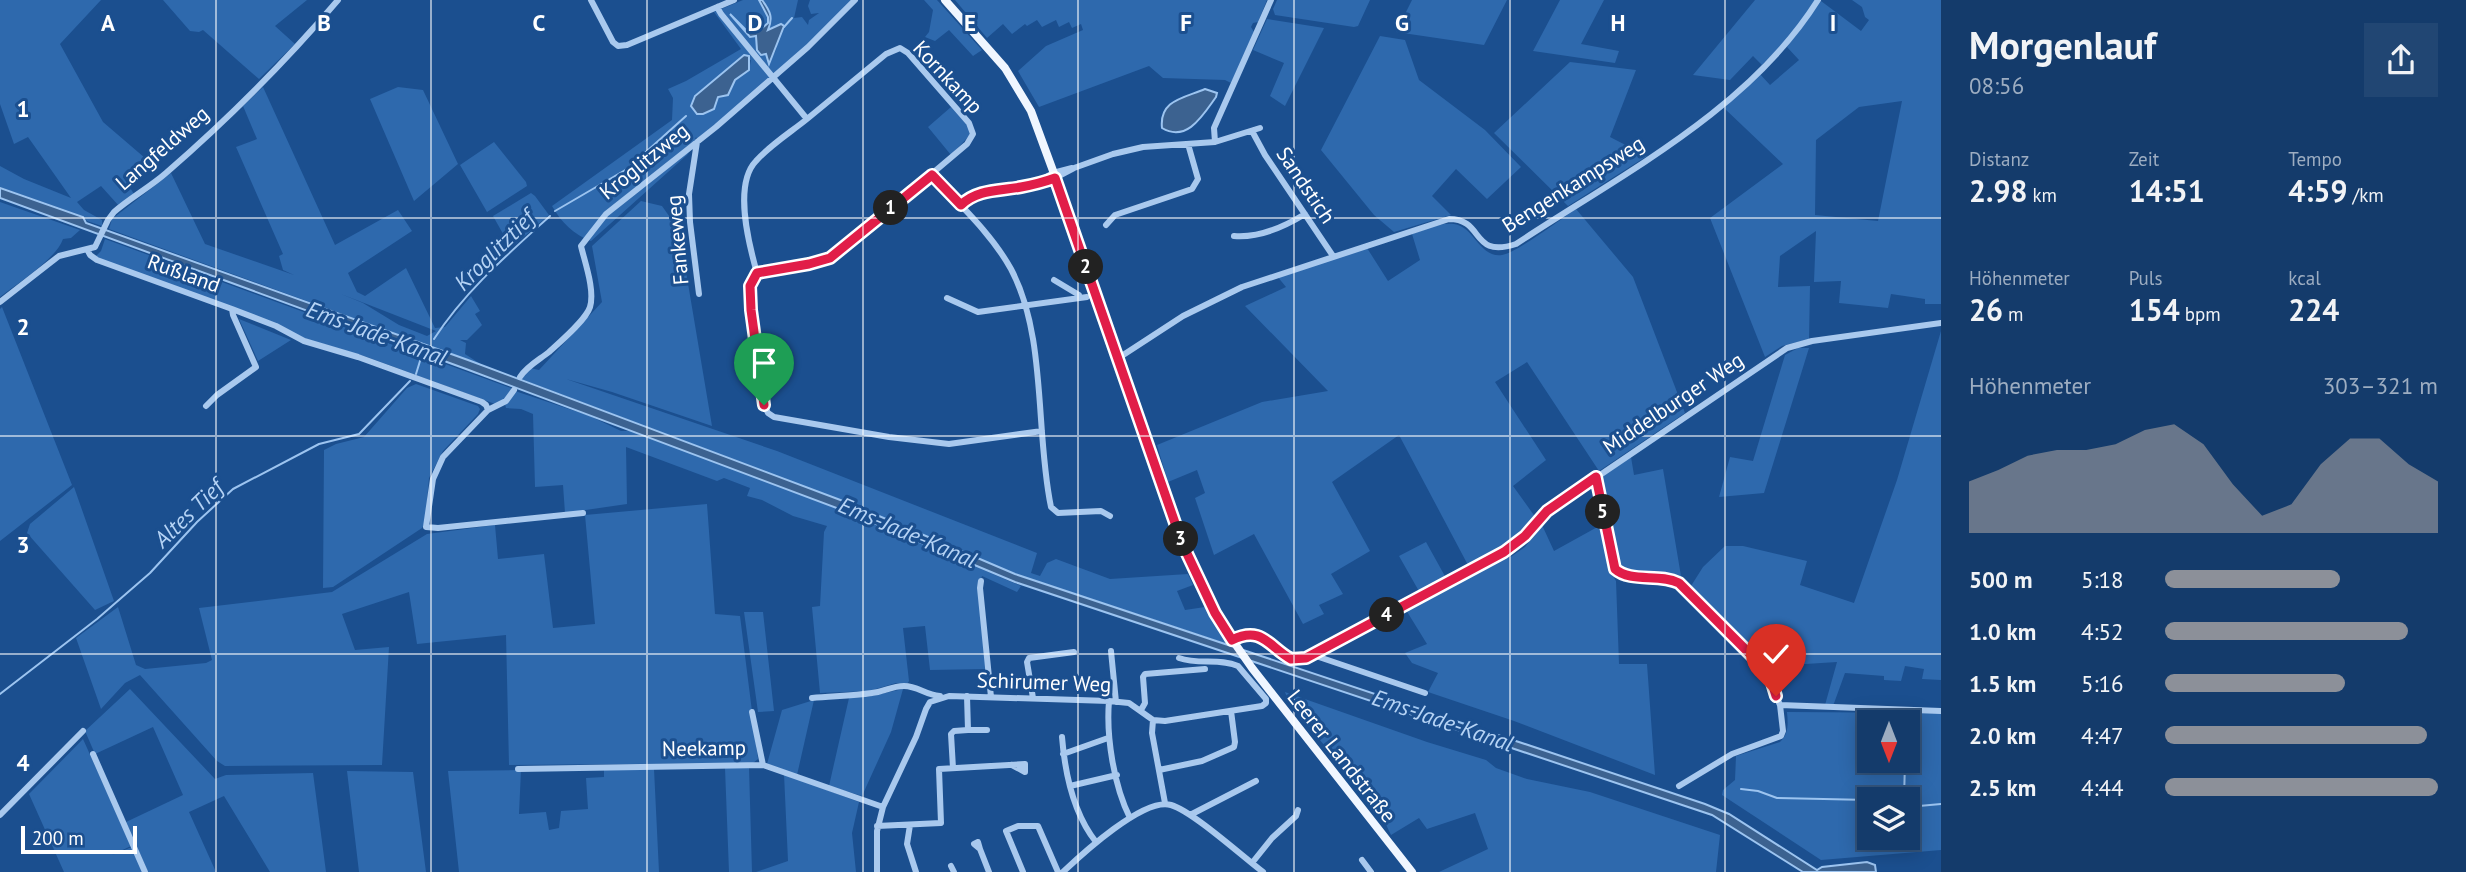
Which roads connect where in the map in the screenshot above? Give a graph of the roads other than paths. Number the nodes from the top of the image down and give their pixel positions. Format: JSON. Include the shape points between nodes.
{"nodes":[{"id":1,"x":338,"y":0,"type":"edge"},
{"id":2,"x":591,"y":0,"type":"edge"},
{"id":3,"x":734,"y":0,"type":"edge"},
{"id":4,"x":855,"y":0,"type":"edge"},
{"id":5,"x":945,"y":0,"type":"edge"},
{"id":6,"x":1271,"y":0,"type":"edge"},
{"id":7,"x":1818,"y":0,"type":"edge"},
{"id":8,"x":718,"y":7,"type":"junction"},
{"id":9,"x":773,"y":77,"type":"junction"},
{"id":10,"x":807,"y":119,"type":"junction"},
{"id":11,"x":1261,"y":128,"type":"dead end"},
{"id":12,"x":1252,"y":131,"type":"junction"},
{"id":13,"x":697,"y":142,"type":"junction"},
{"id":14,"x":1214,"y":142,"type":"junction"},
{"id":15,"x":1188,"y":144,"type":"junction"},
{"id":16,"x":932,"y":175,"type":"junction"},
{"id":17,"x":1054,"y":176,"type":"junction"},
{"id":18,"x":961,"y":205,"type":"junction"},
{"id":19,"x":1305,"y":214,"type":"junction"},
{"id":20,"x":1106,"y":225,"type":"dead end"},
{"id":21,"x":1234,"y":236,"type":"dead end"},
{"id":22,"x":88,"y":251,"type":"junction"},
{"id":23,"x":1333,"y":256,"type":"junction"},
{"id":24,"x":757,"y":273,"type":"junction"},
{"id":25,"x":1054,"y":280,"type":"dead end"},
{"id":26,"x":699,"y":293,"type":"dead end"},
{"id":27,"x":947,"y":298,"type":"dead end"},
{"id":28,"x":0,"y":302,"type":"edge"},
{"id":29,"x":1026,"y":305,"type":"junction"},
{"id":30,"x":232,"y":309,"type":"junction"},
{"id":31,"x":1941,"y":323,"type":"edge"},
{"id":32,"x":1118,"y":359,"type":"junction"},
{"id":33,"x":520,"y":377,"type":"dead end"},
{"id":34,"x":514,"y":390,"type":"dead end"},
{"id":35,"x":206,"y":406,"type":"dead end"},
{"id":36,"x":488,"y":411,"type":"junction"},
{"id":37,"x":1042,"y":431,"type":"junction"},
{"id":38,"x":1596,"y":477,"type":"junction"},
{"id":39,"x":583,"y":513,"type":"dead end"},
{"id":40,"x":1110,"y":516,"type":"dead end"},
{"id":41,"x":981,"y":582,"type":"dead end"},
{"id":42,"x":1233,"y":640,"type":"junction"},
{"id":43,"x":1111,"y":651,"type":"dead end"},
{"id":44,"x":1074,"y":652,"type":"dead end"},
{"id":45,"x":1312,"y":655,"type":"junction"},
{"id":46,"x":1179,"y":658,"type":"dead end"},
{"id":47,"x":1205,"y":669,"type":"dead end"},
{"id":48,"x":1425,"y":693,"type":"dead end"},
{"id":49,"x":926,"y":695,"type":"junction"},
{"id":50,"x":949,"y":696,"type":"junction"},
{"id":51,"x":967,"y":696,"type":"junction"},
{"id":52,"x":991,"y":697,"type":"junction"},
{"id":53,"x":812,"y":698,"type":"dead end"},
{"id":54,"x":1033,"y":698,"type":"junction"},
{"id":55,"x":1113,"y":701,"type":"junction"},
{"id":56,"x":1780,"y":705,"type":"junction"},
{"id":57,"x":926,"y":709,"type":"junction"},
{"id":58,"x":1142,"y":710,"type":"junction"},
{"id":59,"x":1231,"y":711,"type":"junction"},
{"id":60,"x":1941,"y":711,"type":"edge"},
{"id":61,"x":752,"y":712,"type":"dead end"},
{"id":62,"x":1153,"y":720,"type":"junction"},
{"id":63,"x":968,"y":730,"type":"junction"},
{"id":64,"x":987,"y":730,"type":"dead end"},
{"id":65,"x":83,"y":731,"type":"dead end"},
{"id":66,"x":1062,"y":737,"type":"dead end"},
{"id":67,"x":1108,"y":738,"type":"junction"},
{"id":68,"x":93,"y":754,"type":"dead end"},
{"id":69,"x":1063,"y":754,"type":"junction"},
{"id":70,"x":763,"y":765,"type":"junction"},
{"id":71,"x":1012,"y":765,"type":"dead end"},
{"id":72,"x":953,"y":768,"type":"junction"},
{"id":73,"x":519,"y":769,"type":"dead end"},
{"id":74,"x":1159,"y":769,"type":"junction"},
{"id":75,"x":1117,"y":775,"type":"junction"},
{"id":76,"x":1256,"y":781,"type":"dead end"},
{"id":77,"x":1070,"y":786,"type":"junction"},
{"id":78,"x":1679,"y":786,"type":"dead end"},
{"id":79,"x":1165,"y":803,"type":"junction"},
{"id":80,"x":883,"y":807,"type":"junction"},
{"id":81,"x":1298,"y":810,"type":"dead end"},
{"id":82,"x":0,"y":815,"type":"edge"},
{"id":83,"x":1190,"y":815,"type":"junction"},
{"id":84,"x":1130,"y":818,"type":"junction"},
{"id":85,"x":910,"y":825,"type":"junction"},
{"id":86,"x":877,"y":826,"type":"junction"},
{"id":87,"x":1096,"y":842,"type":"junction"},
{"id":88,"x":980,"y":849,"type":"dead end"},
{"id":89,"x":1362,"y":860,"type":"dead end"},
{"id":90,"x":1252,"y":863,"type":"junction"},
{"id":91,"x":145,"y":872,"type":"edge"},
{"id":92,"x":877,"y":872,"type":"edge"},
{"id":93,"x":916,"y":872,"type":"edge"},
{"id":94,"x":989,"y":872,"type":"edge"},
{"id":95,"x":1023,"y":872,"type":"edge"},
{"id":96,"x":1061,"y":872,"type":"edge"},
{"id":97,"x":1263,"y":872,"type":"edge"},
{"id":98,"x":1371,"y":872,"type":"edge"},
{"id":99,"x":1410,"y":872,"type":"edge"}],
"edges":[{"from":1,"to":22,"type":"street","name":"Langfeldweg","via":[[264,80],[166,173],[114,212],[98,244]]},
{"from":2,"to":8,"type":"street","via":[[618,46]]},
{"from":3,"to":8,"type":"street"},
{"from":4,"to":9,"type":"street","name":"Kroglitzweg"},
{"from":5,"to":17,"type":"main road","name":"Leerer Landstraße","via":[[1016,83]]},
{"from":6,"to":14,"type":"street","via":[[1214,128]]},
{"from":7,"to":23,"type":"street","name":"Bengenkampsweg","via":[[1794,37],[1701,124],[1517,244],[1491,247],[1464,222],[1449,219]]},
{"from":8,"to":9,"type":"street"},
{"from":9,"to":10,"type":"street"},
{"from":9,"to":13,"type":"street","name":"Kroglitzweg"},
{"from":10,"to":16,"type":"street","name":"Kornkamp","via":[[886,54],[903,49],[972,129],[970,140]]},
{"from":10,"to":24,"type":"street","name":"Kornkamp","via":[[755,161],[748,174],[744,222]]},
{"from":11,"to":12,"type":"street","name":"Sandstich"},
{"from":12,"to":14,"type":"street","name":"Sandstich"},
{"from":12,"to":19,"type":"street","name":"Sandstich"},
{"from":13,"to":26,"type":"street","name":"Fankeweg","via":[[688,194]]},
{"from":13,"to":33,"type":"street","name":"Kroglitzweg","via":[[606,214],[581,246],[589,309]]},
{"from":14,"to":15,"type":"street","name":"Sandstich"},
{"from":15,"to":17,"type":"street","name":"Sandstich","via":[[1129,149]]},
{"from":15,"to":20,"type":"street","via":[[1196,185],[1115,215]]},
{"from":16,"to":18,"type":"street"},
{"from":16,"to":24,"type":"street","name":"Kornkamp","via":[[830,258]]},
{"from":17,"to":18,"type":"street","name":"Sandstich","via":[[985,192]]},
{"from":17,"to":32,"type":"main road","name":"Leerer Landstraße"},
{"from":18,"to":29,"type":"street","via":[[1004,258]]},
{"from":19,"to":21,"type":"street","via":[[1248,237]]},
{"from":19,"to":23,"type":"street","name":"Sandstich"},
{"from":22,"to":28,"type":"street","name":"Langfeldweg","via":[[55,259]]},
{"from":22,"to":30,"type":"street","name":"Rußland","via":[[97,260]]},
{"from":23,"to":32,"type":"street","name":"Bengenkampsweg","via":[[1226,294],[1166,326]]},
{"from":24,"to":37,"type":"street","via":[[750,286],[753,326],[764,405],[774,417],[948,444]]},
{"from":25,"to":29,"type":"street","via":[[1083,298]]},
{"from":27,"to":29,"type":"street","via":[[978,312]]},
{"from":29,"to":37,"type":"street"},
{"from":30,"to":35,"type":"street","name":"Rußland","via":[[256,367]]},
{"from":30,"to":36,"type":"street","via":[[304,341],[482,402]]},
{"from":31,"to":38,"type":"street","name":"Middelburger Weg","via":[[1787,348]]},
{"from":32,"to":42,"type":"main road","name":"Leerer Landstraße","via":[[1183,546]]},
{"from":34,"to":36,"type":"street","via":[[506,401]]},
{"from":36,"to":39,"type":"street","via":[[443,457],[433,479],[426,527]]},
{"from":37,"to":40,"type":"street","via":[[1054,511],[1101,511]]},
{"from":38,"to":45,"type":"street","name":"Middelburger Weg","via":[[1547,511],[1504,552]]},
{"from":38,"to":56,"type":"street","via":[[1615,569],[1622,575],[1679,583],[1769,673]]},
{"from":41,"to":52,"type":"street"},
{"from":42,"to":45,"type":"street","via":[[1258,635],[1291,659]]},
{"from":42,"to":99,"type":"main road","name":"Leerer Landstraße"},
{"from":43,"to":55,"type":"street"},
{"from":44,"to":54,"type":"street","via":[[1029,658]]},
{"from":45,"to":48,"type":"street"},
{"from":46,"to":59,"type":"street","via":[[1232,663],[1266,699],[1264,705]]},
{"from":47,"to":58,"type":"street","via":[[1145,674]]},
{"from":49,"to":50,"type":"street"},
{"from":49,"to":53,"type":"street","via":[[908,686]]},
{"from":49,"to":57,"type":"street"},
{"from":50,"to":51,"type":"street","name":"Schirumer Weg"},
{"from":50,"to":57,"type":"street","name":"Schirumer Weg","via":[[938,698]]},
{"from":51,"to":52,"type":"street","name":"Schirumer Weg"},
{"from":51,"to":63,"type":"street"},
{"from":52,"to":54,"type":"street","name":"Schirumer Weg"},
{"from":54,"to":55,"type":"street","name":"Schirumer Weg"},
{"from":55,"to":58,"type":"street","name":"Schirumer Weg"},
{"from":55,"to":67,"type":"street"},
{"from":56,"to":60,"type":"street"},
{"from":56,"to":78,"type":"street","via":[[1781,736],[1732,754]]},
{"from":57,"to":80,"type":"street"},
{"from":58,"to":62,"type":"street","name":"Schirumer Weg"},
{"from":59,"to":62,"type":"street"},
{"from":59,"to":74,"type":"street","via":[[1234,747],[1202,761]]},
{"from":61,"to":70,"type":"street"},
{"from":62,"to":74,"type":"street"},
{"from":63,"to":64,"type":"street"},
{"from":63,"to":72,"type":"street","via":[[951,734]]},
{"from":65,"to":82,"type":"street"},
{"from":66,"to":69,"type":"street"},
{"from":67,"to":69,"type":"street"},
{"from":67,"to":75,"type":"street"},
{"from":68,"to":91,"type":"street"},
{"from":69,"to":77,"type":"street"},
{"from":70,"to":73,"type":"street","name":"Neekamp"},
{"from":70,"to":80,"type":"street","name":"Neekamp"},
{"from":71,"to":72,"type":"street"},
{"from":72,"to":85,"type":"street","via":[[939,769],[941,823]]},
{"from":74,"to":79,"type":"street"},
{"from":75,"to":77,"type":"street"},
{"from":75,"to":84,"type":"street"},
{"from":76,"to":83,"type":"street"},
{"from":77,"to":87,"type":"street","via":[[1078,813]]},
{"from":79,"to":83,"type":"street"},
{"from":79,"to":84,"type":"street"},
{"from":80,"to":86,"type":"street"},
{"from":81,"to":90,"type":"street"},
{"from":83,"to":90,"type":"street"},
{"from":84,"to":87,"type":"street"},
{"from":85,"to":86,"type":"street"},
{"from":85,"to":93,"type":"street","via":[[907,844]]},
{"from":86,"to":92,"type":"street"},
{"from":87,"to":96,"type":"street"},
{"from":88,"to":94,"type":"street"},
{"from":89,"to":98,"type":"street"},
{"from":90,"to":97,"type":"street"},
{"from":95,"to":96,"type":"street","via":[[1006,831],[1018,826],[1038,826]]}]}
